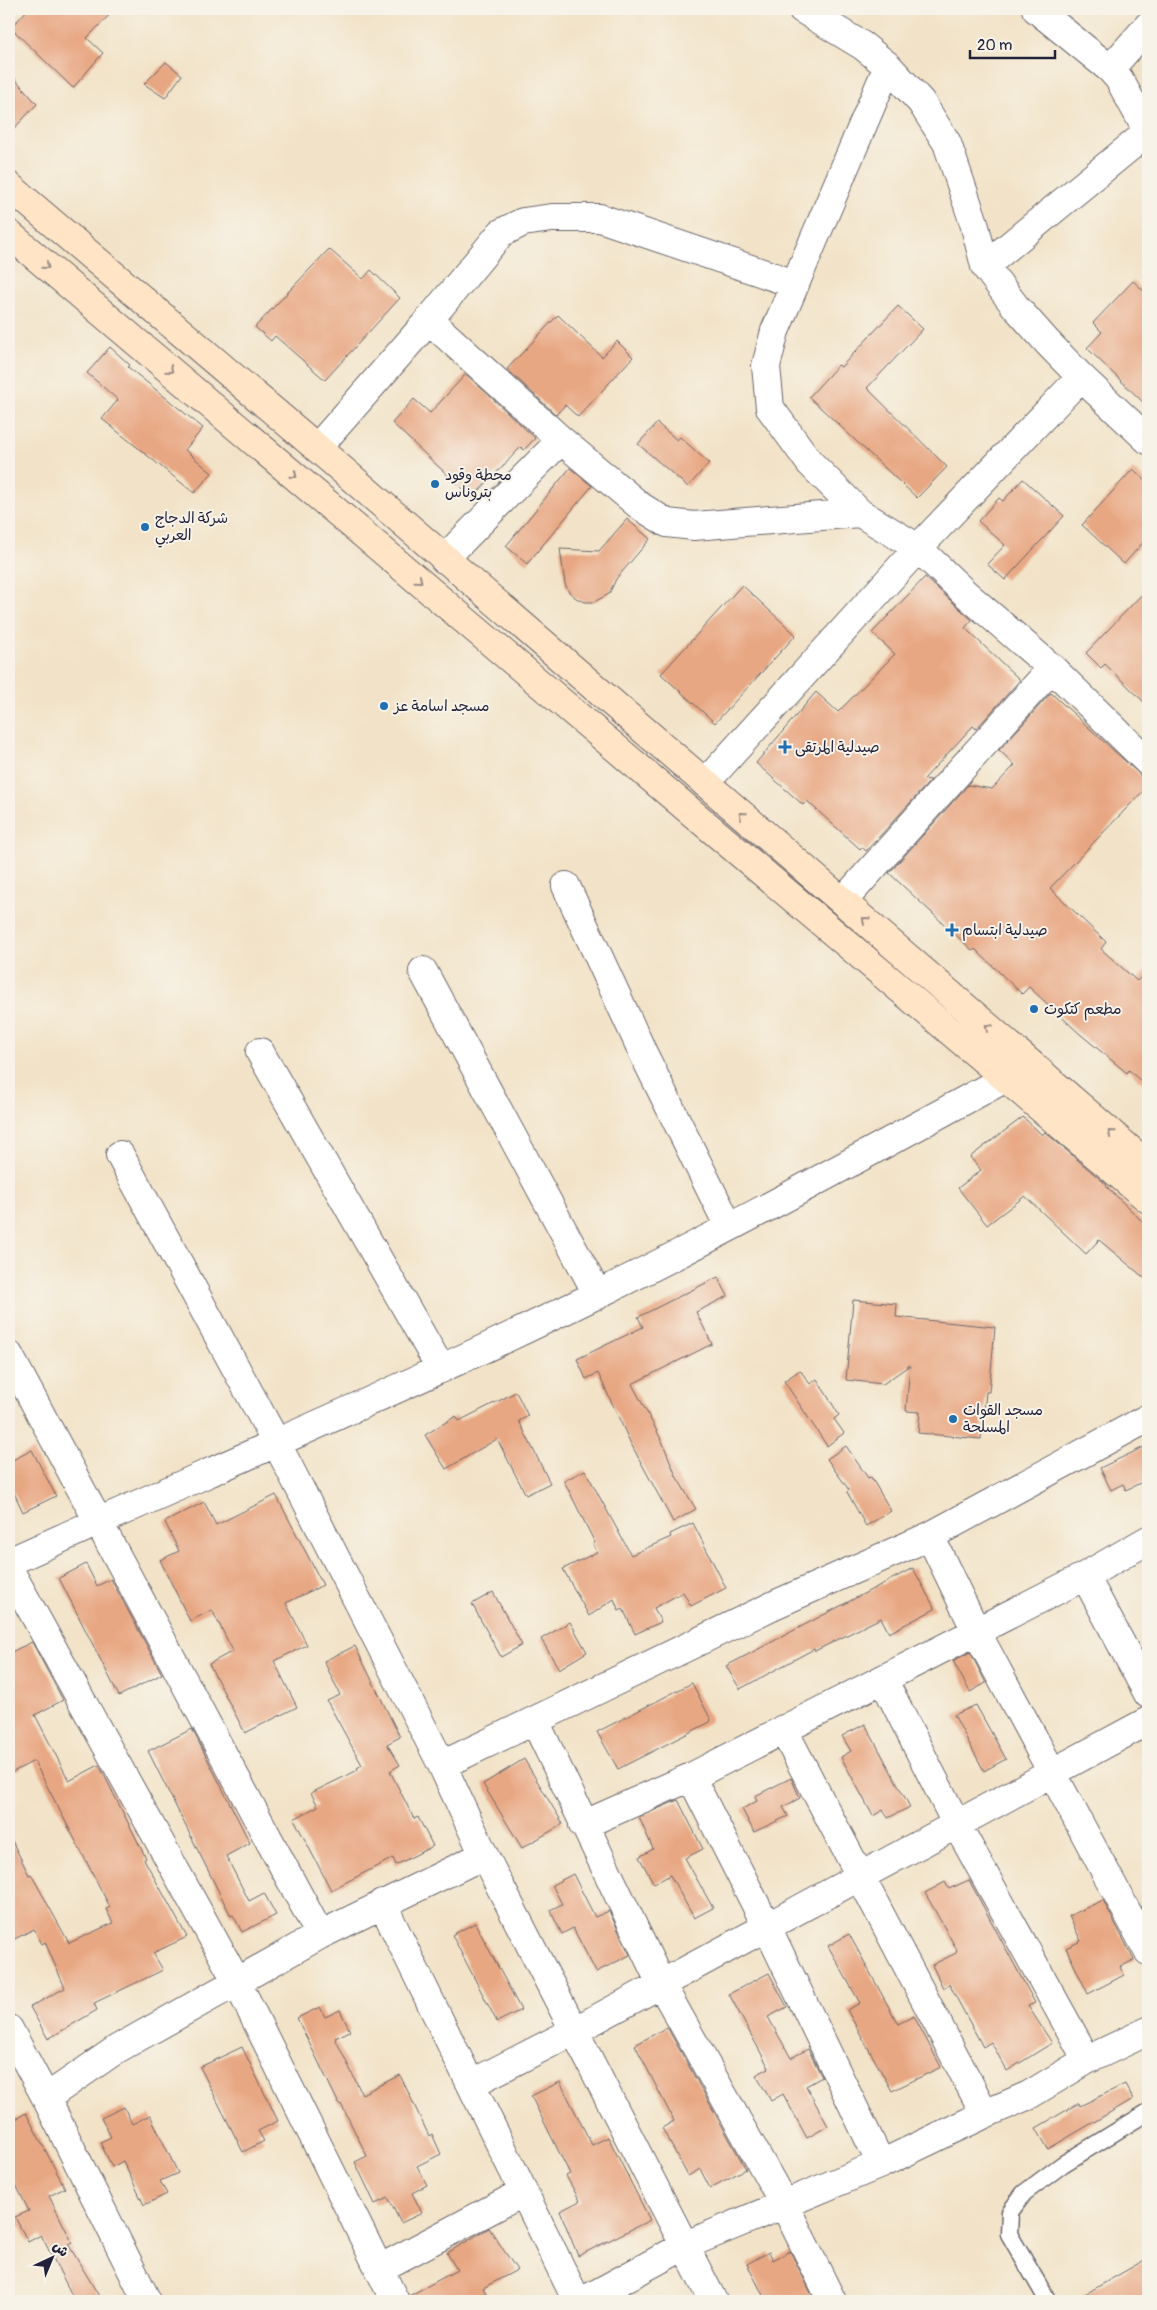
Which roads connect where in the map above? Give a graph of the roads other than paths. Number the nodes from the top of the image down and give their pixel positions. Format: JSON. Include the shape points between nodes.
{"nodes":[{"id":1,"x":802,"y":9,"type":"edge"},
{"id":2,"x":1036,"y":9,"type":"edge"},
{"id":3,"x":1148,"y":26,"type":"edge"},
{"id":4,"x":888,"y":66,"type":"junction"},
{"id":5,"x":1110,"y":69,"type":"junction"},
{"id":6,"x":1148,"y":132,"type":"edge"},
{"id":7,"x":9,"y":186,"type":"edge"},
{"id":8,"x":48,"y":220,"type":"junction"},
{"id":9,"x":16,"y":240,"type":"edge"},
{"id":10,"x":984,"y":266,"type":"junction"},
{"id":11,"x":795,"y":284,"type":"junction"},
{"id":12,"x":429,"y":320,"type":"junction"},
{"id":13,"x":1081,"y":378,"type":"junction"},
{"id":14,"x":561,"y":440,"type":"junction"},
{"id":15,"x":1148,"y":440,"type":"edge"},
{"id":16,"x":317,"y":448,"type":"junction"},
{"id":17,"x":860,"y":513,"type":"junction"},
{"id":18,"x":393,"y":515,"type":"junction"},
{"id":19,"x":371,"y":540,"type":"junction"},
{"id":20,"x":918,"y":548,"type":"junction"},
{"id":21,"x":444,"y":559,"type":"junction"},
{"id":22,"x":1052,"y":668,"type":"junction"},
{"id":23,"x":1148,"y":762,"type":"edge"},
{"id":24,"x":705,"y":783,"type":"junction"},
{"id":25,"x":566,"y":886,"type":"dead end"},
{"id":26,"x":843,"y":901,"type":"junction"},
{"id":27,"x":422,"y":971,"type":"dead end"},
{"id":28,"x":260,"y":1052,"type":"dead end"},
{"id":29,"x":1022,"y":1058,"type":"junction"},
{"id":30,"x":1004,"y":1079,"type":"junction"},
{"id":31,"x":120,"y":1155,"type":"dead end"},
{"id":32,"x":1148,"y":1165,"type":"edge"},
{"id":33,"x":1148,"y":1200,"type":"edge"},
{"id":34,"x":730,"y":1227,"type":"junction"},
{"id":35,"x":598,"y":1295,"type":"junction"},
{"id":36,"x":9,"y":1355,"type":"edge"},
{"id":37,"x":441,"y":1369,"type":"junction"},
{"id":38,"x":1148,"y":1418,"type":"edge"},
{"id":39,"x":277,"y":1444,"type":"junction"},
{"id":40,"x":99,"y":1521,"type":"junction"},
{"id":41,"x":930,"y":1536,"type":"junction"},
{"id":42,"x":1148,"y":1540,"type":"edge"},
{"id":43,"x":9,"y":1562,"type":"edge"},
{"id":44,"x":9,"y":1569,"type":"edge"},
{"id":45,"x":1085,"y":1576,"type":"junction"},
{"id":46,"x":976,"y":1631,"type":"junction"},
{"id":47,"x":883,"y":1679,"type":"junction"},
{"id":48,"x":1148,"y":1694,"type":"edge"},
{"id":49,"x":535,"y":1721,"type":"junction"},
{"id":50,"x":1148,"y":1722,"type":"edge"},
{"id":51,"x":783,"y":1730,"type":"junction"},
{"id":52,"x":442,"y":1766,"type":"junction"},
{"id":53,"x":1052,"y":1773,"type":"junction"},
{"id":54,"x":691,"y":1777,"type":"junction"},
{"id":55,"x":957,"y":1824,"type":"junction"},
{"id":56,"x":583,"y":1825,"type":"junction"},
{"id":57,"x":484,"y":1855,"type":"junction"},
{"id":58,"x":860,"y":1877,"type":"junction"},
{"id":59,"x":382,"y":1903,"type":"junction"},
{"id":60,"x":767,"y":1927,"type":"junction"},
{"id":61,"x":320,"y":1935,"type":"junction"},
{"id":62,"x":1148,"y":1951,"type":"edge"},
{"id":63,"x":237,"y":1982,"type":"junction"},
{"id":64,"x":661,"y":1984,"type":"junction"},
{"id":65,"x":9,"y":2029,"type":"edge"},
{"id":66,"x":574,"y":2031,"type":"junction"},
{"id":67,"x":1148,"y":2031,"type":"edge"},
{"id":68,"x":1086,"y":2060,"type":"junction"},
{"id":69,"x":471,"y":2084,"type":"junction"},
{"id":70,"x":46,"y":2098,"type":"junction"},
{"id":71,"x":1148,"y":2112,"type":"edge"},
{"id":72,"x":984,"y":2114,"type":"junction"},
{"id":73,"x":881,"y":2164,"type":"junction"},
{"id":74,"x":522,"y":2193,"type":"junction"},
{"id":75,"x":784,"y":2204,"type":"junction"},
{"id":76,"x":686,"y":2245,"type":"junction"},
{"id":77,"x":379,"y":2269,"type":"junction"},
{"id":78,"x":147,"y":2301,"type":"edge"},
{"id":79,"x":395,"y":2301,"type":"edge"},
{"id":80,"x":577,"y":2301,"type":"edge"},
{"id":81,"x":583,"y":2301,"type":"edge"},
{"id":82,"x":713,"y":2301,"type":"edge"},
{"id":83,"x":832,"y":2301,"type":"edge"},
{"id":84,"x":1048,"y":2301,"type":"edge"}],
"edges":[{"from":1,"to":4,"type":"street","via":[[863,46]]},
{"from":2,"to":5,"type":"street"},
{"from":3,"to":5,"type":"street"},
{"from":4,"to":10,"type":"street","via":[[921,102],[947,143],[974,223]]},
{"from":4,"to":11,"type":"street"},
{"from":5,"to":6,"type":"street","via":[[1119,79]]},
{"from":6,"to":10,"type":"street"},
{"from":7,"to":8,"type":"main road"},
{"from":8,"to":9,"type":"main road"},
{"from":8,"to":16,"type":"main road"},
{"from":9,"to":19,"type":"main road","one_way":true},
{"from":10,"to":13,"type":"street","via":[[1014,306]]},
{"from":11,"to":12,"type":"street","via":[[600,218],[552,218],[523,222],[502,233]]},
{"from":11,"to":17,"type":"street","via":[[775,331],[766,366],[770,408],[810,464]]},
{"from":12,"to":14,"type":"street"},
{"from":12,"to":16,"type":"street"},
{"from":13,"to":15,"type":"street"},
{"from":13,"to":20,"type":"street"},
{"from":14,"to":17,"type":"street","via":[[640,506],[667,523],[694,526]]},
{"from":14,"to":21,"type":"street"},
{"from":16,"to":18,"type":"main road"},
{"from":17,"to":20,"type":"street"},
{"from":18,"to":19,"type":"main road"},
{"from":18,"to":21,"type":"main road"},
{"from":19,"to":30,"type":"main road","one_way":true},
{"from":20,"to":22,"type":"street"},
{"from":20,"to":24,"type":"street"},
{"from":21,"to":24,"type":"main road"},
{"from":22,"to":23,"type":"street"},
{"from":22,"to":26,"type":"street"},
{"from":26,"to":24,"type":"main road","one_way":true},
{"from":25,"to":34,"type":"street","via":[[644,1055]]},
{"from":29,"to":26,"type":"main road","one_way":true},
{"from":27,"to":35,"type":"street"},
{"from":28,"to":37,"type":"street"},
{"from":29,"to":30,"type":"street"},
{"from":32,"to":29,"type":"main road","one_way":true},
{"from":30,"to":33,"type":"main road"},
{"from":30,"to":34,"type":"street"},
{"from":31,"to":39,"type":"street"},
{"from":34,"to":35,"type":"street"},
{"from":35,"to":37,"type":"street"},
{"from":36,"to":40,"type":"street"},
{"from":37,"to":39,"type":"street"},
{"from":38,"to":41,"type":"street"},
{"from":39,"to":40,"type":"street"},
{"from":39,"to":52,"type":"street"},
{"from":40,"to":43,"type":"street"},
{"from":40,"to":61,"type":"street"},
{"from":41,"to":46,"type":"street"},
{"from":41,"to":49,"type":"street","via":[[774,1605]]},
{"from":42,"to":45,"type":"street"},
{"from":44,"to":63,"type":"street"},
{"from":45,"to":46,"type":"street"},
{"from":45,"to":48,"type":"street"},
{"from":46,"to":47,"type":"street"},
{"from":46,"to":53,"type":"street"},
{"from":47,"to":51,"type":"street"},
{"from":47,"to":55,"type":"street"},
{"from":49,"to":52,"type":"street"},
{"from":49,"to":56,"type":"street"},
{"from":50,"to":53,"type":"street"},
{"from":51,"to":54,"type":"street"},
{"from":51,"to":58,"type":"street"},
{"from":52,"to":57,"type":"street"},
{"from":53,"to":55,"type":"street"},
{"from":53,"to":62,"type":"street"},
{"from":54,"to":56,"type":"street"},
{"from":54,"to":60,"type":"street"},
{"from":55,"to":58,"type":"street"},
{"from":55,"to":68,"type":"street"},
{"from":56,"to":64,"type":"street"},
{"from":57,"to":59,"type":"street"},
{"from":57,"to":66,"type":"street"},
{"from":58,"to":60,"type":"street"},
{"from":58,"to":72,"type":"street"},
{"from":59,"to":61,"type":"street"},
{"from":59,"to":69,"type":"street"},
{"from":60,"to":64,"type":"street"},
{"from":60,"to":73,"type":"street"},
{"from":61,"to":63,"type":"street"},
{"from":63,"to":70,"type":"street","via":[[117,2049]]},
{"from":63,"to":77,"type":"street"},
{"from":64,"to":66,"type":"street"},
{"from":64,"to":75,"type":"street"},
{"from":65,"to":70,"type":"street"},
{"from":66,"to":69,"type":"street"},
{"from":66,"to":76,"type":"street"},
{"from":67,"to":68,"type":"street"},
{"from":68,"to":72,"type":"street","via":[[1029,2095]]},
{"from":69,"to":74,"type":"street"},
{"from":70,"to":78,"type":"street"},
{"from":71,"to":84,"type":"lane","via":[[1063,2164],[1024,2193],[1010,2212],[1009,2234]]},
{"from":72,"to":73,"type":"street"},
{"from":73,"to":75,"type":"street"},
{"from":74,"to":77,"type":"street"},
{"from":74,"to":80,"type":"street"},
{"from":75,"to":76,"type":"street"},
{"from":75,"to":83,"type":"street"},
{"from":76,"to":81,"type":"street"},
{"from":76,"to":82,"type":"street"},
{"from":77,"to":79,"type":"street"}]}
